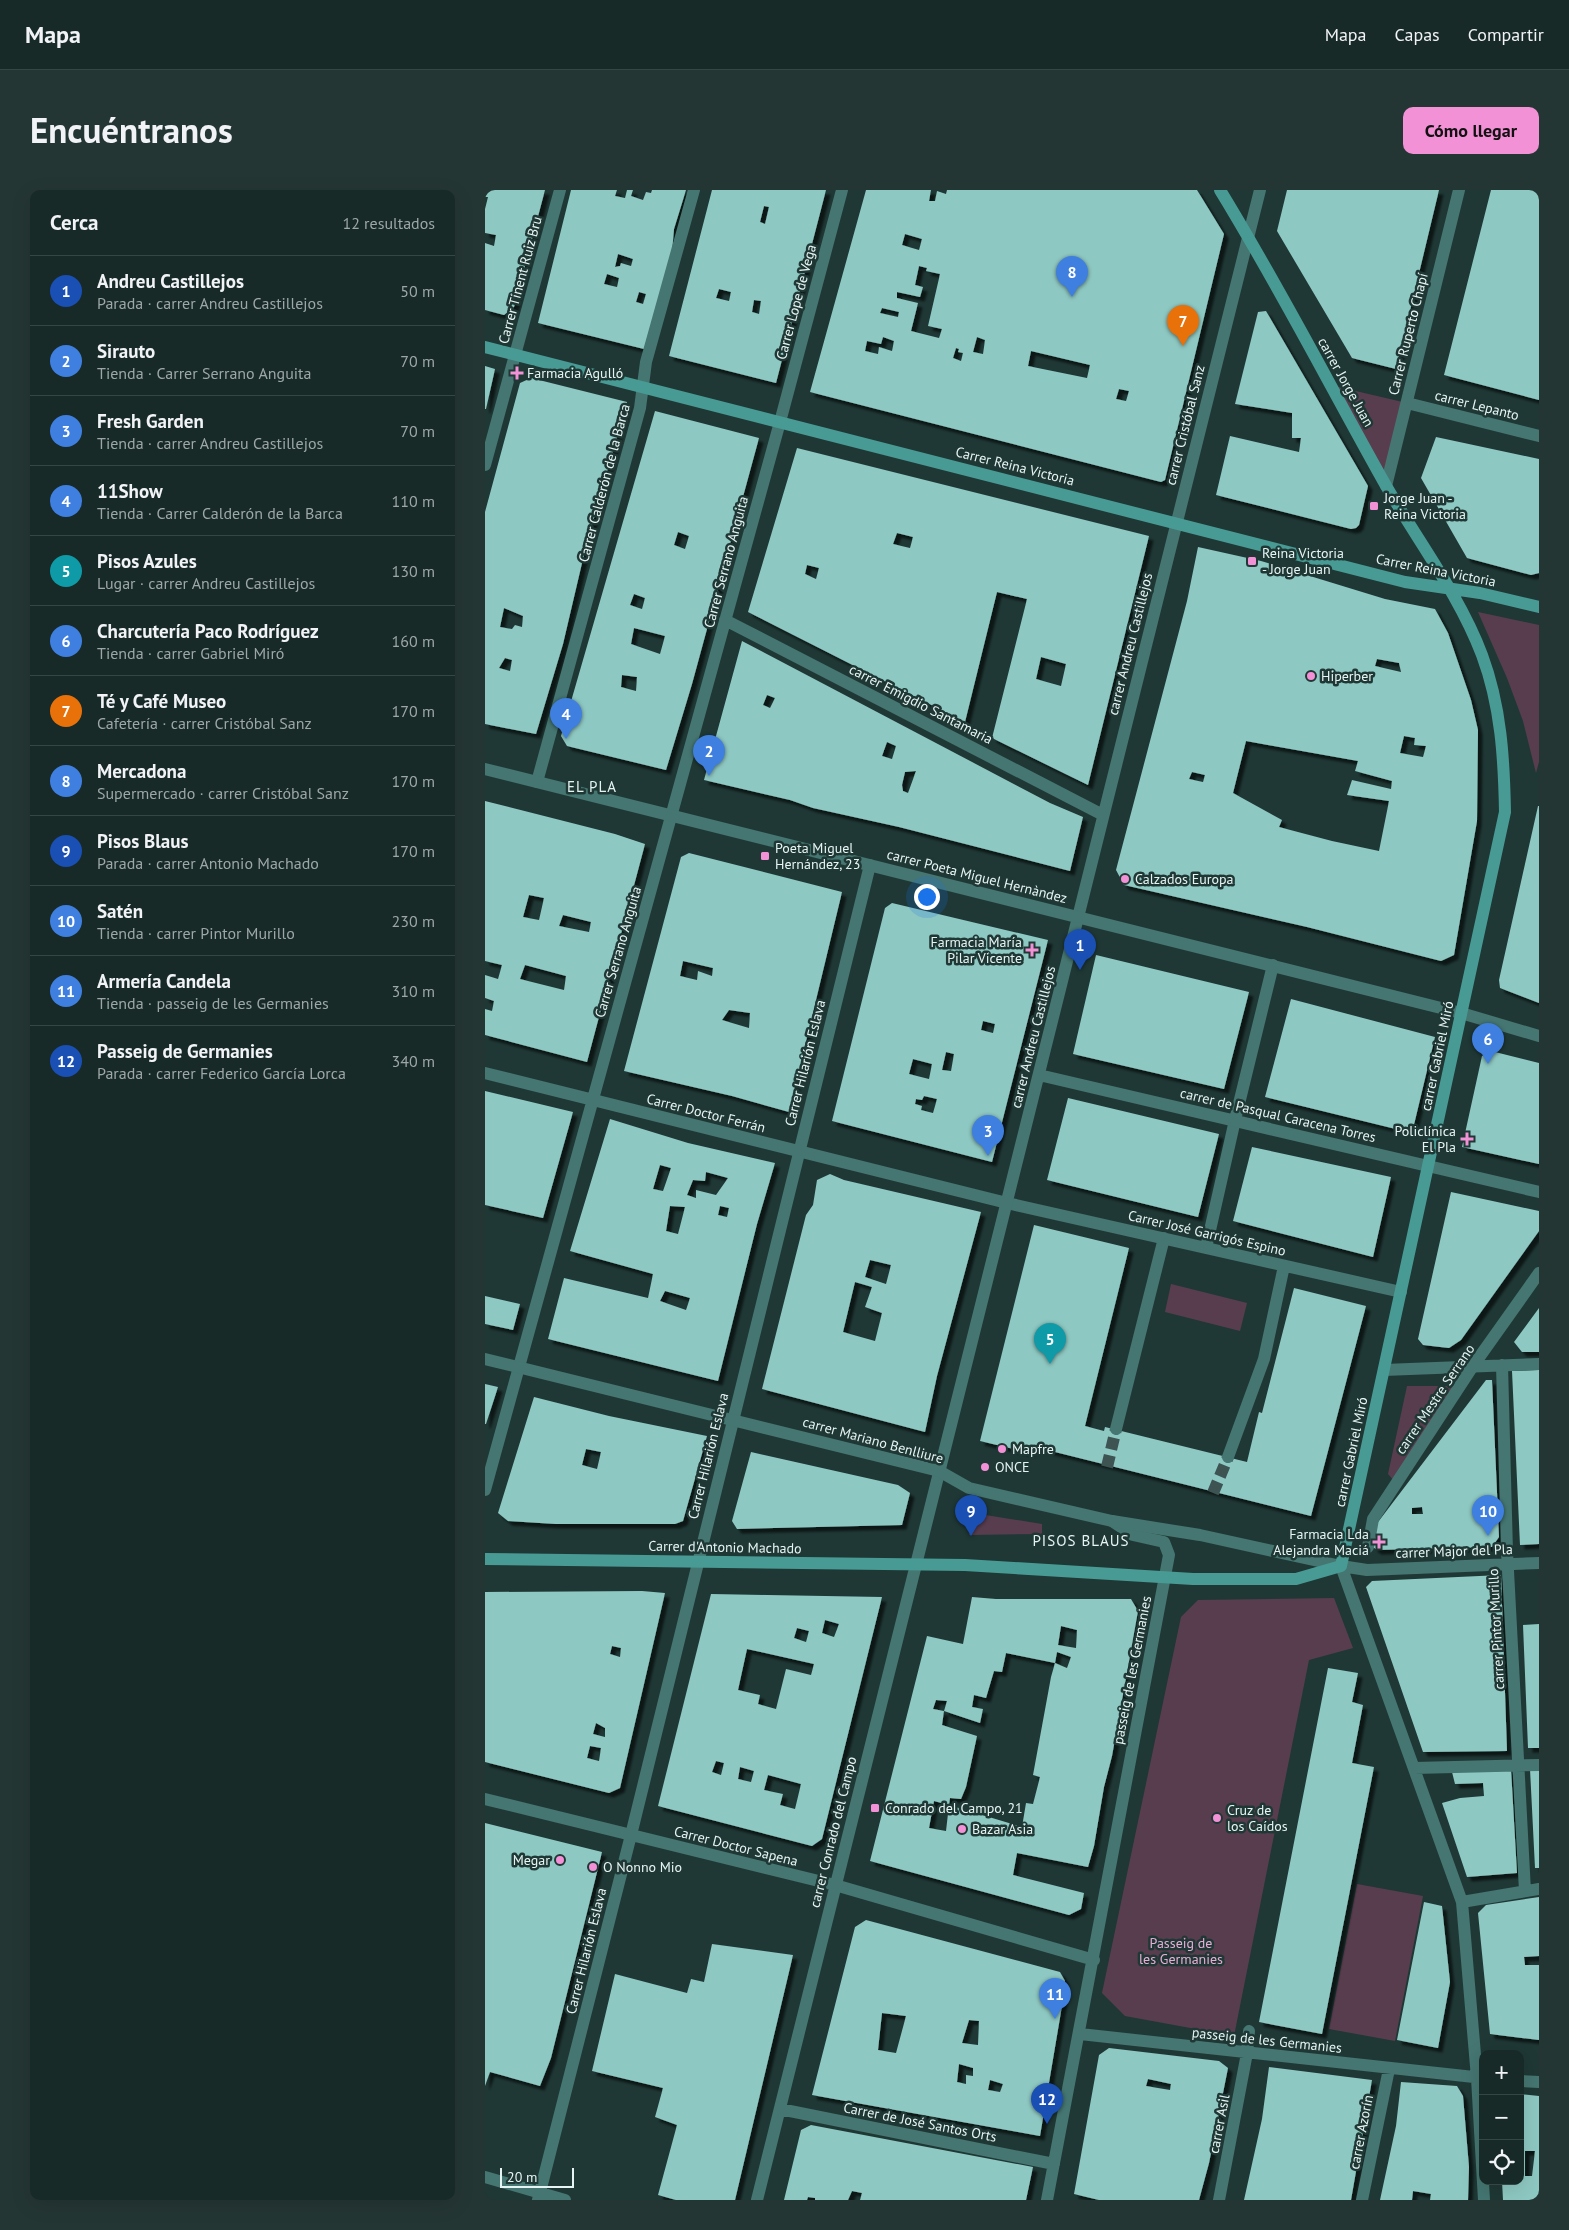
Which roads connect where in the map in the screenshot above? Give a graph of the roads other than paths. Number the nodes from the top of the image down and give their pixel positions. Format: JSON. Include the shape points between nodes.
{"nodes":[{"id":1,"x":560,"y":190,"type":"edge"},
{"id":2,"x":694,"y":190,"type":"edge"},
{"id":3,"x":842,"y":190,"type":"edge"},
{"id":4,"x":1220,"y":190,"type":"edge"},
{"id":5,"x":1260,"y":190,"type":"edge"},
{"id":6,"x":1459,"y":190,"type":"edge"},
{"id":7,"x":1249,"y":236,"type":"junction"},
{"id":8,"x":485,"y":347,"type":"edge"},
{"id":9,"x":515,"y":355,"type":"junction"},
{"id":10,"x":643,"y":387,"type":"junction"},
{"id":11,"x":1407,"y":403,"type":"junction"},
{"id":12,"x":780,"y":422,"type":"junction"},
{"id":13,"x":1539,"y":436,"type":"edge"},
{"id":14,"x":485,"y":465,"type":"edge"},
{"id":15,"x":1386,"y":486,"type":"junction"},
{"id":16,"x":1176,"y":522,"type":"junction"},
{"id":17,"x":1448,"y":588,"type":"junction"},
{"id":18,"x":1539,"y":608,"type":"edge"},
{"id":19,"x":725,"y":620,"type":"junction"},
{"id":20,"x":485,"y":769,"type":"edge"},
{"id":21,"x":537,"y":782,"type":"junction"},
{"id":22,"x":1103,"y":815,"type":"junction"},
{"id":23,"x":671,"y":816,"type":"junction"},
{"id":24,"x":871,"y":864,"type":"junction"},
{"id":25,"x":1078,"y":917,"type":"junction"},
{"id":26,"x":1273,"y":965,"type":"junction"},
{"id":27,"x":1461,"y":1013,"type":"junction"},
{"id":28,"x":1539,"y":1036,"type":"edge"},
{"id":29,"x":485,"y":1074,"type":"edge"},
{"id":30,"x":1039,"y":1075,"type":"junction"},
{"id":31,"x":592,"y":1100,"type":"junction"},
{"id":32,"x":1235,"y":1120,"type":"junction"},
{"id":33,"x":799,"y":1151,"type":"junction"},
{"id":34,"x":1428,"y":1166,"type":"junction"},
{"id":35,"x":1539,"y":1192,"type":"edge"},
{"id":36,"x":1007,"y":1203,"type":"junction"},
{"id":37,"x":1164,"y":1238,"type":"junction"},
{"id":38,"x":1206,"y":1248,"type":"junction"},
{"id":39,"x":1285,"y":1266,"type":"junction"},
{"id":40,"x":1539,"y":1273,"type":"edge"},
{"id":41,"x":1401,"y":1292,"type":"junction"},
{"id":42,"x":485,"y":1359,"type":"edge"},
{"id":43,"x":1539,"y":1364,"type":"edge"},
{"id":44,"x":1501,"y":1365,"type":"junction"},
{"id":45,"x":1473,"y":1366,"type":"junction"},
{"id":46,"x":519,"y":1368,"type":"junction"},
{"id":47,"x":1384,"y":1370,"type":"junction"},
{"id":48,"x":732,"y":1419,"type":"junction"},
{"id":49,"x":1116,"y":1429,"type":"tunnel mouth"},
{"id":50,"x":1228,"y":1457,"type":"tunnel mouth"},
{"id":51,"x":939,"y":1471,"type":"junction"},
{"id":52,"x":485,"y":1490,"type":"edge"},
{"id":53,"x":1112,"y":1520,"type":"junction"},
{"id":54,"x":1368,"y":1547,"type":"dead end"},
{"id":55,"x":485,"y":1559,"type":"edge"},
{"id":56,"x":697,"y":1562,"type":"junction"},
{"id":57,"x":1539,"y":1563,"type":"edge"},
{"id":58,"x":915,"y":1564,"type":"junction"},
{"id":59,"x":1508,"y":1564,"type":"junction"},
{"id":60,"x":1341,"y":1566,"type":"junction"},
{"id":61,"x":1165,"y":1576,"type":"junction"},
{"id":62,"x":1539,"y":1765,"type":"edge"},
{"id":63,"x":1518,"y":1766,"type":"junction"},
{"id":64,"x":1414,"y":1768,"type":"junction"},
{"id":65,"x":485,"y":1799,"type":"edge"},
{"id":66,"x":631,"y":1835,"type":"junction"},
{"id":67,"x":835,"y":1885,"type":"junction"},
{"id":68,"x":1539,"y":1889,"type":"edge"},
{"id":69,"x":1525,"y":1891,"type":"junction"},
{"id":70,"x":1462,"y":1902,"type":"junction"},
{"id":71,"x":1094,"y":1960,"type":"junction"},
{"id":72,"x":1249,"y":2031,"type":"dead end"},
{"id":73,"x":1080,"y":2034,"type":"junction"},
{"id":74,"x":1247,"y":2053,"type":"junction"},
{"id":75,"x":1479,"y":2068,"type":"edge"},
{"id":76,"x":1389,"y":2069,"type":"junction"},
{"id":77,"x":1479,"y":2078,"type":"edge"},
{"id":78,"x":1524,"y":2080,"type":"edge"},
{"id":79,"x":1539,"y":2082,"type":"edge"},
{"id":80,"x":1481,"y":2095,"type":"edge"},
{"id":81,"x":780,"y":2109,"type":"junction"},
{"id":82,"x":1054,"y":2164,"type":"junction"},
{"id":83,"x":485,"y":2177,"type":"edge"},
{"id":84,"x":539,"y":2196,"type":"edge"},
{"id":85,"x":565,"y":2200,"type":"edge"},
{"id":86,"x":757,"y":2200,"type":"edge"},
{"id":87,"x":1047,"y":2200,"type":"edge"},
{"id":88,"x":1219,"y":2200,"type":"edge"},
{"id":89,"x":1362,"y":2200,"type":"edge"},
{"id":90,"x":1484,"y":2200,"type":"edge"}],
"edges":[{"from":1,"to":9,"type":"street","name":"Carrer Tinent Ruiz Bru"},
{"from":2,"to":10,"type":"street","name":"Carrer Calderón de la Barca","via":[[646,362]]},
{"from":3,"to":12,"type":"street","name":"Carrer Lope de Vega"},
{"from":4,"to":7,"type":"main road","name":"carrer Jorge Juan"},
{"from":5,"to":7,"type":"street","name":"carrer Cristóbal Sanz"},
{"from":6,"to":11,"type":"street","name":"Carrer Ruperto Chapí"},
{"from":7,"to":15,"type":"main road","name":"carrer Jorge Juan"},
{"from":7,"to":16,"type":"street","name":"carrer Cristóbal Sanz"},
{"from":8,"to":9,"type":"main road","name":"Carrer Reina Victoria"},
{"from":9,"to":10,"type":"main road","name":"Carrer Reina Victoria"},
{"from":9,"to":14,"type":"street","name":"Carrer Tinent Ruiz Bru"},
{"from":10,"to":12,"type":"main road","name":"Carrer Reina Victoria"},
{"from":10,"to":21,"type":"street","name":"Carrer Calderón de la Barca","via":[[640,408]]},
{"from":11,"to":13,"type":"street","name":"carrer Lepanto"},
{"from":11,"to":15,"type":"street","name":"Carrer Ruperto Chapí"},
{"from":12,"to":16,"type":"main road","name":"Carrer Reina Victoria"},
{"from":12,"to":19,"type":"street","name":"Carrer Serrano Anguita"},
{"from":15,"to":17,"type":"main road","name":"carrer Jorge Juan"},
{"from":16,"to":17,"type":"main road","name":"Carrer Reina Victoria","via":[[1405,582]]},
{"from":16,"to":22,"type":"street","name":"carrer Andreu Castillejos"},
{"from":17,"to":18,"type":"main road","name":"Carrer Reina Victoria"},
{"from":17,"to":27,"type":"main road","name":"carrer Gabriel Miró","via":[[1481,654],[1495,698],[1504,752],[1505,812]]},
{"from":19,"to":22,"type":"street","name":"carrer Emigdio Santamaria"},
{"from":19,"to":23,"type":"street","name":"Carrer Serrano Anguita"},
{"from":20,"to":21,"type":"street","name":"carrer Poeta Miguel Hernàndez"},
{"from":21,"to":23,"type":"street","name":"carrer Poeta Miguel Hernàndez"},
{"from":22,"to":25,"type":"street","name":"carrer Andreu Castillejos"},
{"from":23,"to":24,"type":"street","name":"carrer Poeta Miguel Hernàndez"},
{"from":23,"to":31,"type":"street","name":"Carrer Serrano Anguita"},
{"from":24,"to":25,"type":"street","name":"carrer Poeta Miguel Hernàndez"},
{"from":24,"to":33,"type":"street","name":"Carrer Hilarión Eslava"},
{"from":25,"to":26,"type":"street","name":"carrer Poeta Miguel Hernàndez"},
{"from":25,"to":30,"type":"street","name":"carrer Andreu Castillejos"},
{"from":26,"to":27,"type":"street","name":"carrer Poeta Miguel Hernàndez"},
{"from":26,"to":32,"type":"street"},
{"from":27,"to":28,"type":"street","name":"carrer Poeta Miguel Hernàndez"},
{"from":27,"to":34,"type":"main road","name":"carrer Gabriel Miró"},
{"from":29,"to":31,"type":"street","name":"Carrer Doctor Ferrán"},
{"from":30,"to":32,"type":"street","name":"carrer de Pasqual Caracena Torres"},
{"from":30,"to":36,"type":"street","name":"carrer Andreu Castillejos"},
{"from":31,"to":33,"type":"street","name":"Carrer Doctor Ferrán"},
{"from":31,"to":46,"type":"street","name":"Carrer Serrano Anguita"},
{"from":32,"to":34,"type":"street","name":"carrer de Pasqual Caracena Torres"},
{"from":32,"to":38,"type":"street"},
{"from":33,"to":36,"type":"street","name":"Carrer Doctor Ferrán"},
{"from":33,"to":48,"type":"street","name":"Carrer Hilarión Eslava"},
{"from":34,"to":35,"type":"street","name":"carrer de Pasqual Caracena Torres"},
{"from":34,"to":41,"type":"main road","name":"carrer Gabriel Miró"},
{"from":36,"to":37,"type":"street","name":"Carrer José Garrigós Espino"},
{"from":36,"to":51,"type":"street","name":"carrer Andreu Castillejos"},
{"from":37,"to":38,"type":"street","name":"Carrer José Garrigós Espino"},
{"from":37,"to":49,"type":"street"},
{"from":38,"to":39,"type":"street","name":"Carrer José Garrigós Espino"},
{"from":39,"to":41,"type":"street","name":"Carrer José Garrigós Espino"},
{"from":39,"to":50,"type":"street","via":[[1264,1360]]},
{"from":40,"to":45,"type":"street","name":"carrer Mestre Serrano"},
{"from":41,"to":47,"type":"main road","name":"carrer Gabriel Miró"},
{"from":42,"to":46,"type":"street","name":"carrer Mariano Benlliure"},
{"from":43,"to":44,"type":"street"},
{"from":44,"to":45,"type":"street"},
{"from":44,"to":59,"type":"street","name":"carrer Pintor Murillo"},
{"from":45,"to":47,"type":"street"},
{"from":45,"to":54,"type":"street","name":"carrer Mestre Serrano","via":[[1373,1519]]},
{"from":46,"to":48,"type":"street","name":"carrer Mariano Benlliure"},
{"from":46,"to":52,"type":"street","name":"Carrer Serrano Anguita"},
{"from":47,"to":60,"type":"main road","name":"carrer Gabriel Miró"},
{"from":48,"to":51,"type":"street","name":"carrer Mariano Benlliure"},
{"from":48,"to":56,"type":"street","name":"Carrer Hilarión Eslava"},
{"from":51,"to":53,"type":"street","name":"carrer Mariano Benlliure","via":[[969,1488]]},
{"from":51,"to":58,"type":"street","name":"carrer Conrado del Campo"},
{"from":53,"to":60,"type":"street","name":"carrer Mariano Benlliure","via":[[1200,1535]]},
{"from":53,"to":61,"type":"street","name":"passeig de les Germanies","via":[[1133,1535],[1163,1542],[1169,1555]]},
{"from":55,"to":56,"type":"main road","name":"Carrer d'Antonio Machado"},
{"from":56,"to":58,"type":"main road","name":"Carrer d'Antonio Machado"},
{"from":56,"to":66,"type":"street","name":"Carrer Hilarión Eslava"},
{"from":57,"to":59,"type":"street","name":"carrer Major del Pla"},
{"from":58,"to":61,"type":"main road","name":"Carrer d'Antonio Machado"},
{"from":58,"to":67,"type":"street","name":"carrer Conrado del Campo"},
{"from":59,"to":60,"type":"street","name":"carrer Major del Pla","via":[[1367,1570]]},
{"from":59,"to":63,"type":"street","name":"carrer Pintor Murillo"},
{"from":60,"to":61,"type":"main road","name":"Carrer d'Antonio Machado","via":[[1296,1579]]},
{"from":60,"to":64,"type":"street"},
{"from":61,"to":71,"type":"street","name":"passeig de les Germanies"},
{"from":62,"to":63,"type":"street"},
{"from":63,"to":64,"type":"street"},
{"from":63,"to":69,"type":"street","name":"carrer Pintor Murillo"},
{"from":64,"to":70,"type":"street"},
{"from":65,"to":66,"type":"street","name":"Carrer Doctor Sapena"},
{"from":66,"to":67,"type":"street","name":"Carrer Doctor Sapena"},
{"from":66,"to":84,"type":"street","name":"Carrer Hilarión Eslava"},
{"from":67,"to":71,"type":"street","name":"Carrer Doctor Sapena"},
{"from":67,"to":81,"type":"street","name":"carrer Conrado del Campo"},
{"from":68,"to":69,"type":"street"},
{"from":69,"to":70,"type":"street"},
{"from":70,"to":75,"type":"street"},
{"from":71,"to":73,"type":"street","name":"passeig de les Germanies"},
{"from":72,"to":74,"type":"street","name":"carrer Asil"},
{"from":73,"to":74,"type":"street","name":"passeig de les Germanies"},
{"from":73,"to":82,"type":"street"},
{"from":74,"to":76,"type":"street","name":"passeig de les Germanies"},
{"from":74,"to":88,"type":"street","name":"carrer Asil"},
{"from":76,"to":77,"type":"street","name":"passeig de les Germanies"},
{"from":76,"to":89,"type":"street","name":"carrer Azorín"},
{"from":78,"to":79,"type":"street"},
{"from":80,"to":90,"type":"street"},
{"from":81,"to":82,"type":"street","name":"Carrer de José Santos Orts"},
{"from":81,"to":86,"type":"street","name":"carrer Conrado del Campo"},
{"from":82,"to":87,"type":"street"},
{"from":83,"to":84,"type":"street"},
{"from":84,"to":85,"type":"street"}]}
